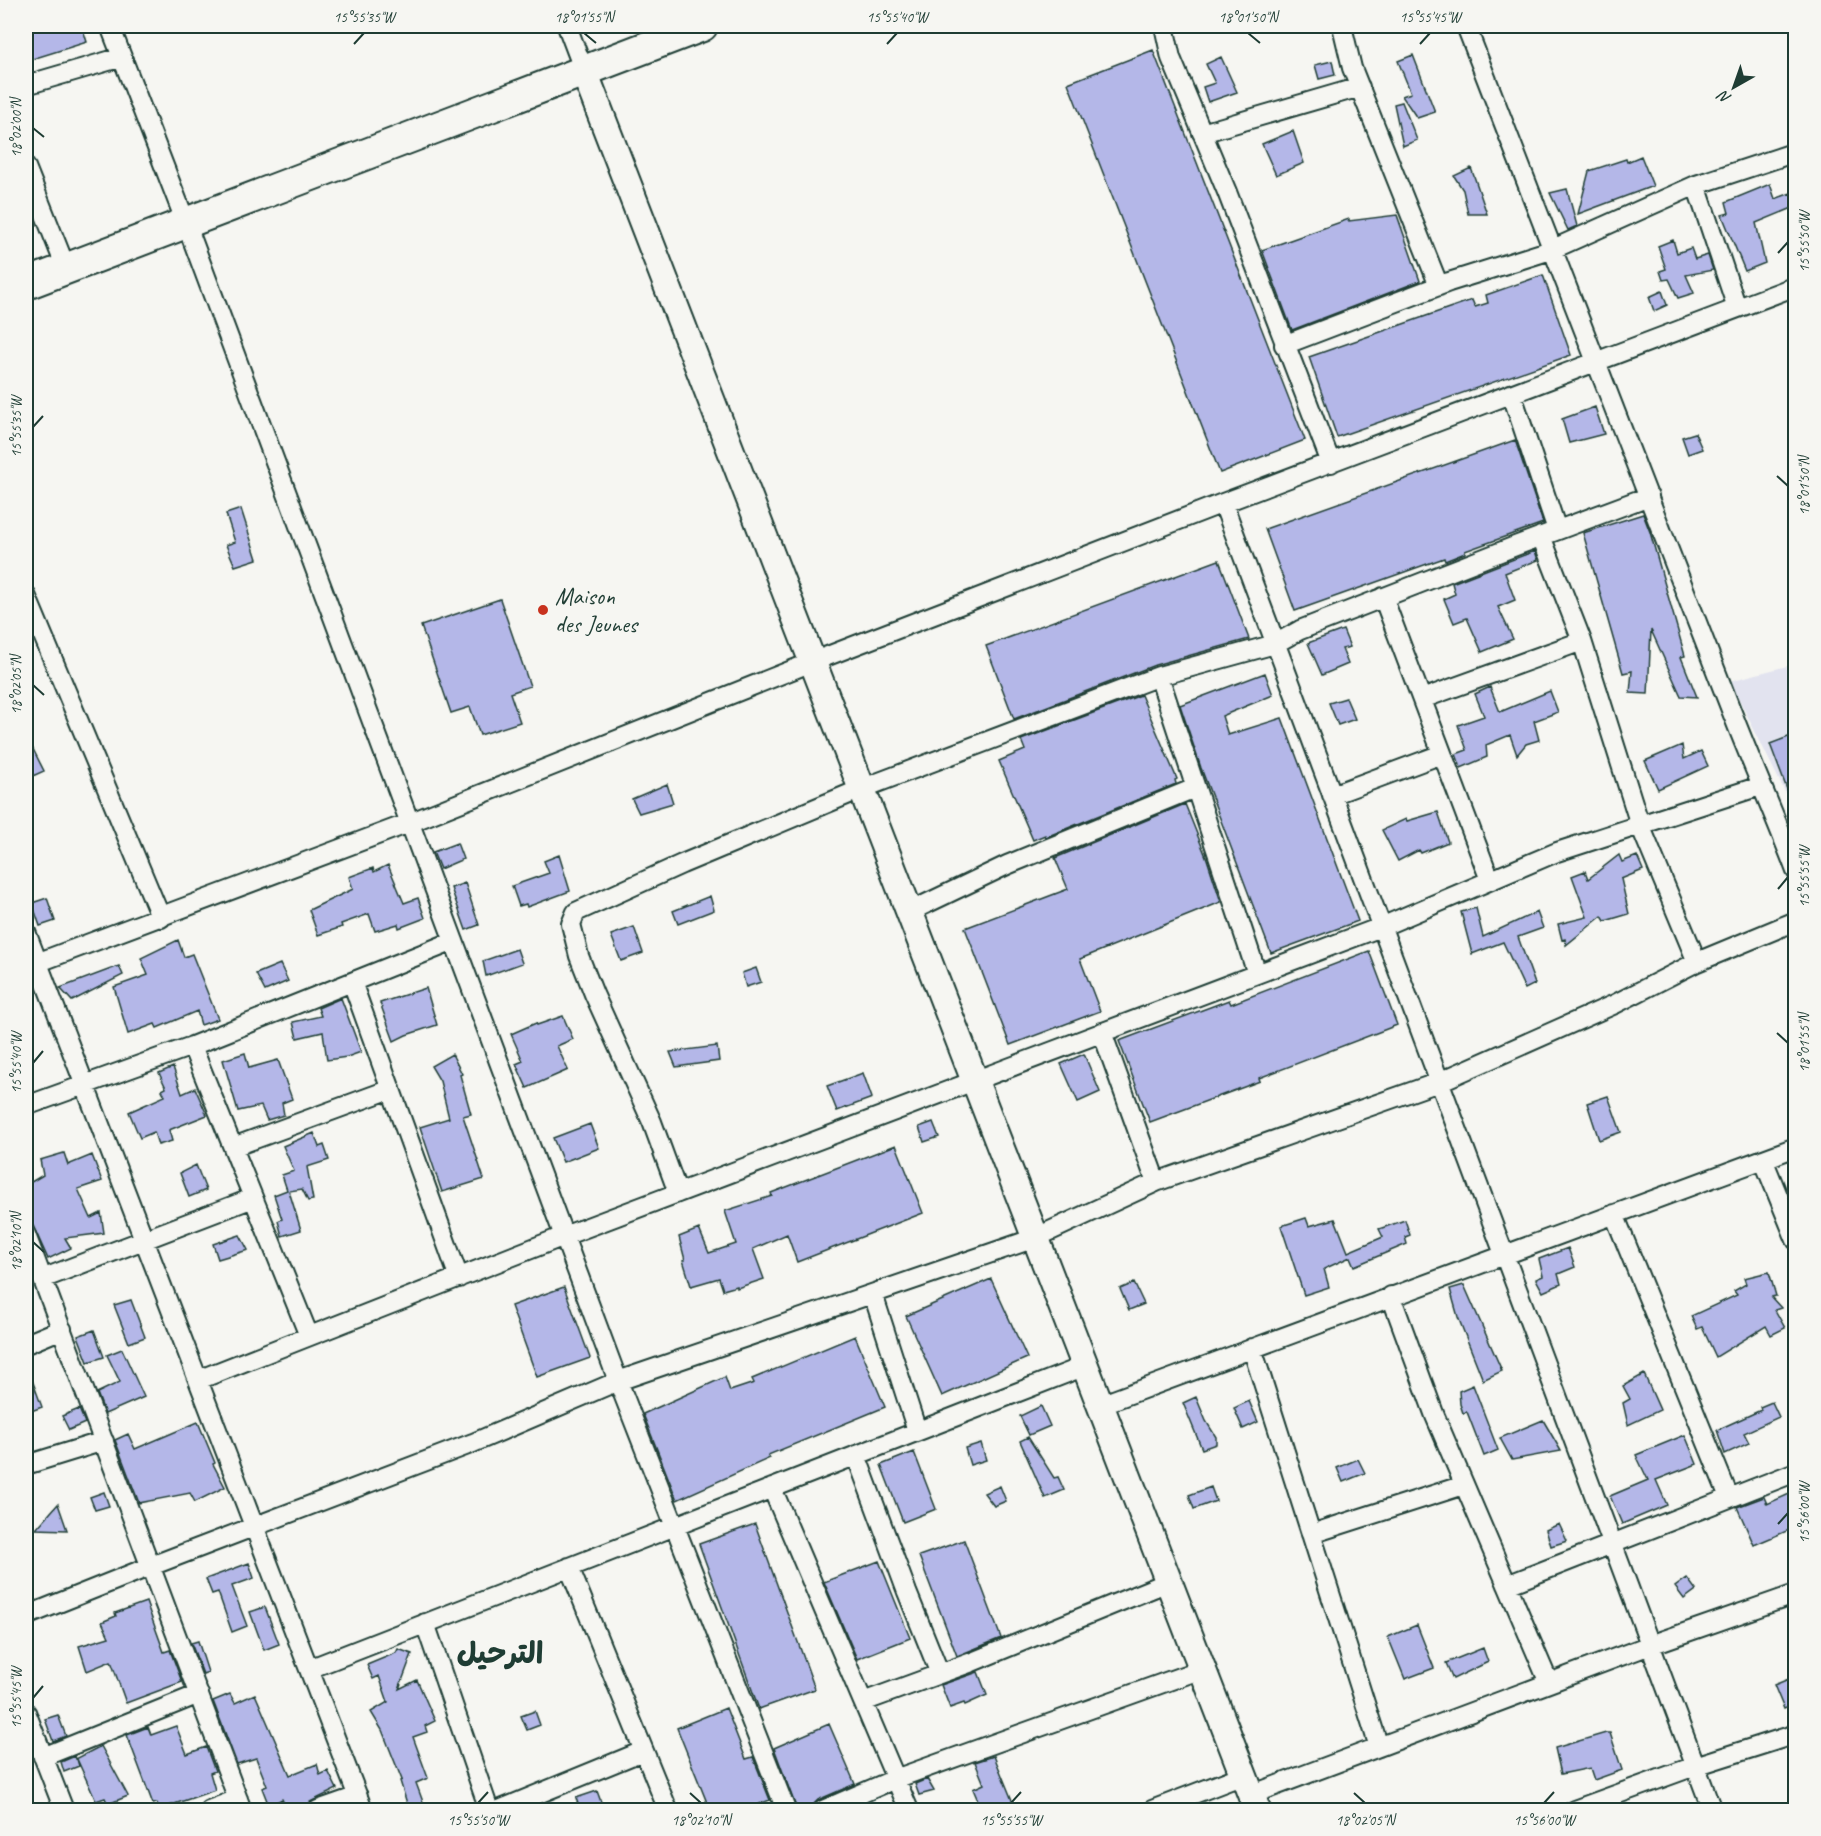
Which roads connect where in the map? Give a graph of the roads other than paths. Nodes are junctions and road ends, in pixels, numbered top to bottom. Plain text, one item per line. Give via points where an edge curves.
1 (110, 26) edge
2 (567, 26) edge
3 (702, 26) edge
4 (1167, 26) edge
5 (1342, 26) edge
6 (1466, 26) edge
7 (122, 57) junction
8 (584, 71) junction
9 (26, 85) edge
10 (1360, 87) junction
11 (1202, 133) junction
12 (1796, 152) edge
13 (26, 167) edge
14 (1695, 185) junction
15 (186, 223) junction
16 (1551, 250) junction
17 (66, 268) junction
18 (26, 284) edge
19 (1439, 286) junction
20 (1796, 286) edge
21 (1737, 308) junction
22 (1284, 345) junction
23 (1597, 362) junction
24 (1512, 394) junction
25 (1331, 463) junction
26 (1649, 496) junction
27 (1223, 504) junction
28 (1549, 533) junction
29 (26, 595) edge
30 (1383, 597) junction
31 (1582, 641) junction
32 (1275, 644) junction
33 (813, 662) junction
34 (1159, 676) junction
35 (1422, 699) junction
36 (1442, 754) junction
37 (1760, 786) junction
38 (1195, 788) junction
39 (861, 789) junction
40 (1332, 795) junction
41 (410, 823) junction
42 (1640, 825) junction
43 (1796, 871) edge
44 (1490, 880) junction
45 (909, 912) junction
46 (160, 918) junction
47 (1796, 921) edge
48 (1381, 927) junction
49 (26, 932) edge
50 (454, 941) junction
51 (1697, 962) junction
52 (31, 965) edge
53 (1257, 974) junction
54 (352, 982) junction
55 (1102, 1032) junction
56 (192, 1046) junction
57 (974, 1080) junction
58 (1439, 1082) junction
59 (83, 1084) junction
60 (391, 1089) junction
61 (26, 1106) edge
62 (1796, 1147) edge
63 (233, 1148) junction
64 (1763, 1159) junction
65 (1156, 1182) junction
66 (678, 1193) junction
67 (253, 1198) junction
68 (1614, 1214) junction
69 (26, 1234) edge
70 (564, 1236) junction
71 (1035, 1238) junction
72 (1796, 1240) edge
73 (144, 1241) junction
74 (1504, 1255) junction
75 (459, 1278) junction
76 (42, 1279) junction
77 (873, 1294) junction
78 (1391, 1296) junction
79 (62, 1329) junction
80 (309, 1336) junction
81 (26, 1344) edge
82 (1252, 1348) junction
83 (1085, 1366) junction
84 (198, 1380) junction
85 (618, 1381) junction
86 (1100, 1405) junction
87 (917, 1431) junction
88 (104, 1441) junction
89 (856, 1455) junction
90 (26, 1465) edge
91 (1796, 1472) edge
92 (1464, 1485) junction
93 (772, 1488) junction
94 (1729, 1497) junction
95 (676, 1525) junction
96 (254, 1527) junction
97 (1311, 1534) junction
98 (1612, 1545) junction
99 (152, 1566) junction
100 (569, 1567) junction
101 (1168, 1582) junction
102 (1507, 1585) junction
103 (1796, 1594) edge
104 (26, 1616) edge
105 (425, 1623) junction
106 (1650, 1645) junction
107 (309, 1669) junction
108 (1202, 1669) junction
109 (940, 1674) junction
110 (1549, 1683) junction
111 (199, 1694) junction
112 (863, 1702) junction
113 (26, 1712) edge
114 (1796, 1734) edge
115 (1379, 1747) junction
116 (644, 1750) junction
117 (43, 1757) junction
118 (1695, 1766) junction
119 (895, 1779) junction
120 (1250, 1794) edge
121 (360, 1803) edge
122 (240, 1805) edge
123 (1596, 1807) edge
124 (64, 1810) edge
125 (209, 1810) edge
126 (318, 1810) edge
127 (489, 1810) edge
128 (499, 1810) edge
129 (668, 1810) edge
130 (786, 1810) edge
131 (824, 1810) edge
132 (909, 1810) edge
133 (1152, 1810) edge
134 (1574, 1810) edge
135 (1712, 1810) edge

1 - 7 street
2 - 8 street
3 - 8 main road
4 - 11 street via 1171,58
5 - 10 street
6 - 16 street
7 - 9 street
7 - 15 street
8 - 15 main road
8 - 33 street
10 - 11 street
10 - 19 street
11 - 22 street
12 - 14 street
13 - 17 street
14 - 16 street
14 - 21 street
15 - 17 main road
15 - 41 street
16 - 19 street
16 - 23 street
17 - 18 main road
19 - 22 street
20 - 21 street
21 - 23 street
22 - 25 street
23 - 24 street
23 - 26 street
24 - 25 street
24 - 28 street
25 - 27 street
26 - 28 street
26 - 37 street
27 - 32 street
27 - 33 street
28 - 30 street
28 - 31 street
29 - 46 street
30 - 32 street
30 - 35 street
31 - 35 street
31 - 42 street
32 - 34 street
32 - 40 street
33 - 39 street
33 - 41 street
34 - 38 street
34 - 39 street
35 - 36 street
36 - 40 street
36 - 44 street
37 - 42 street
37 - 43 street
38 - 45 street via 1007,865
38 - 53 street
39 - 45 street
39 - 66 street via 682,864 573,916 571,924 579,956 652,1122
40 - 48 street
41 - 46 street
41 - 50 street
42 - 44 street via 1557,852
42 - 51 street
44 - 48 street
45 - 57 street
46 - 52 street
47 - 51 street
48 - 53 street
48 - 58 street
49 - 52 street
50 - 54 street
50 - 70 street
51 - 58 street via 1615,1004
52 - 59 street
53 - 55 street
54 - 56 street
54 - 60 street
55 - 57 street
55 - 65 street
56 - 59 street
56 - 63 street
57 - 66 street
57 - 71 street
58 - 65 street
58 - 74 street
59 - 61 street
59 - 73 street
60 - 63 street
60 - 75 street
62 - 64 street
63 - 67 street
64 - 68 street
64 - 72 street
65 - 71 street
66 - 70 street
67 - 73 street
67 - 80 street
68 - 74 street
68 - 94 street
69 - 76 street
70 - 75 street
70 - 85 street
71 - 77 street
71 - 83 street
73 - 76 street
73 - 84 street
74 - 78 street
74 - 98 street
75 - 80 street
76 - 79 street
77 - 85 street
77 - 87 street
78 - 82 street
78 - 92 street
79 - 81 street
79 - 88 street
80 - 84 street
82 - 86 street
82 - 97 street
83 - 86 street
83 - 87 street
84 - 96 street
85 - 95 street
85 - 96 street via 473,1443
86 - 101 street
87 - 89 street
88 - 90 street
88 - 99 street
89 - 93 street
89 - 109 street
91 - 94 street
92 - 97 street
92 - 102 street
93 - 95 street
93 - 112 street
94 - 98 street
95 - 100 street
95 - 130 street
96 - 99 street
96 - 107 street
97 - 115 street
98 - 102 street
98 - 106 street
99 - 104 street
99 - 111 street
100 - 105 street
100 - 116 street
101 - 108 street
101 - 109 street
102 - 110 street
103 - 106 street
105 - 107 street
105 - 127 street
106 - 110 street
106 - 118 street
107 - 121 street
108 - 119 street
108 - 120 street
109 - 112 street
110 - 115 street
111 - 117 street
111 - 122 street
112 - 119 street
113 - 117 street
114 - 118 street
115 - 120 street
116 - 128 street
116 - 129 street
117 - 124 street
118 - 123 street
118 - 135 street
119 - 131 street
119 - 132 street
120 - 133 street
121 - 126 street
122 - 125 street
123 - 134 street

